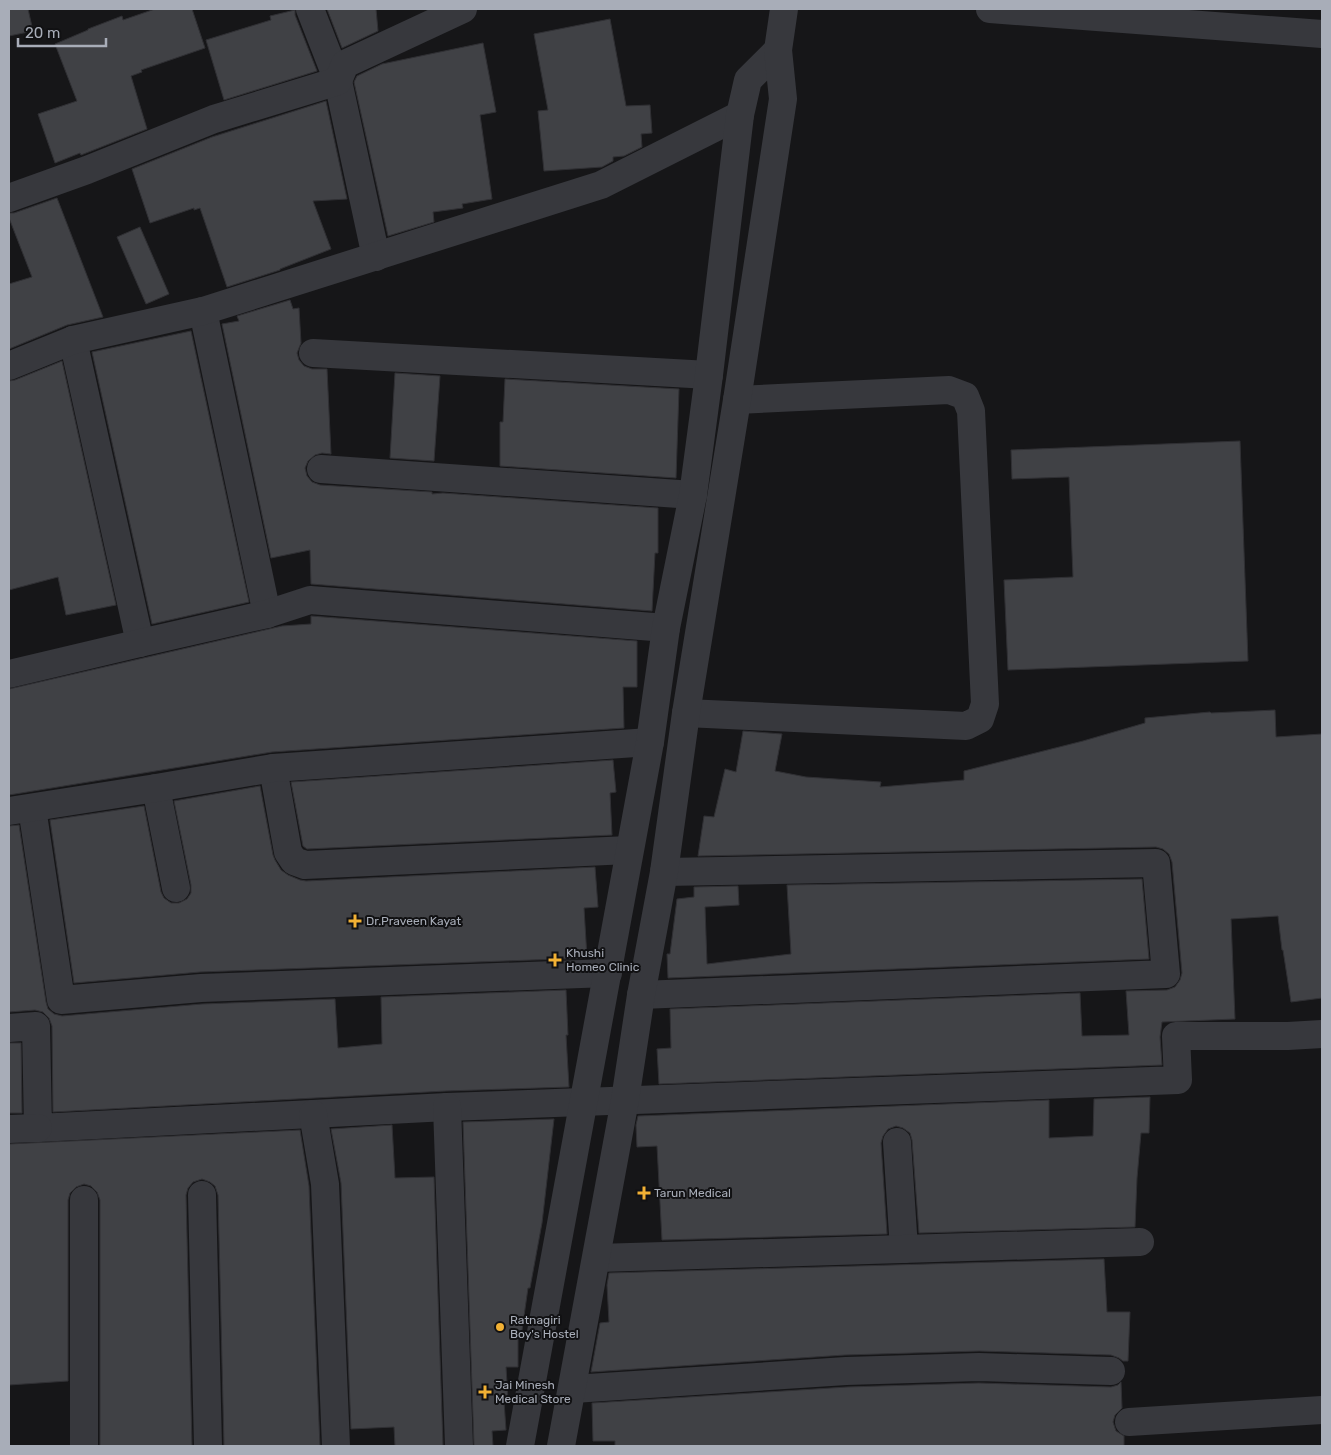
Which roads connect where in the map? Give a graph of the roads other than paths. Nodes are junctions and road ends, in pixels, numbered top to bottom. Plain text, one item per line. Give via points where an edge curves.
1 (310, 9) edge
2 (463, 9) edge
3 (784, 9) edge
4 (990, 9) edge
5 (1322, 34) edge
6 (778, 50) junction
7 (338, 81) junction
8 (740, 116) junction
9 (9, 198) edge
10 (376, 256) junction
11 (203, 311) junction
12 (73, 340) junction
13 (313, 353) dead end
14 (9, 366) edge
15 (709, 375) junction
16 (737, 400) junction
17 (321, 469) dead end
18 (693, 496) junction
19 (267, 614) junction
20 (666, 628) junction
21 (140, 642) junction
22 (10, 668) edge
23 (686, 713) junction
24 (650, 742) junction
25 (273, 768) junction
26 (156, 788) junction
27 (20, 809) edge
28 (630, 850) junction
29 (664, 872) junction
30 (176, 888) dead end
31 (608, 973) junction
32 (641, 996) junction
33 (9, 1028) edge
34 (1322, 1034) edge
35 (626, 1100) junction
36 (583, 1103) junction
37 (447, 1107) junction
38 (313, 1114) junction
39 (38, 1128) junction
40 (9, 1129) edge
41 (897, 1142) dead end
42 (202, 1195) dead end
43 (84, 1200) dead end
44 (1140, 1242) dead end
45 (904, 1250) junction
46 (597, 1258) junction
47 (1110, 1371) dead end
48 (573, 1389) junction
49 (1322, 1410) edge
50 (1129, 1422) dead end
51 (84, 1446) edge
52 (208, 1446) edge
53 (336, 1446) edge
54 (459, 1446) edge
55 (520, 1446) edge
56 (562, 1446) edge

1 - 7 street
2 - 7 street via 345,64
3 - 6 street
4 - 5 street
6 - 8 street via 748,80
6 - 16 street via 783,99
7 - 9 street via 214,119
7 - 10 street
8 - 10 street via 601,185
8 - 15 street
10 - 11 street
11 - 12 street
11 - 19 street
12 - 14 street
12 - 21 street
13 - 15 street
15 - 18 street
16 - 23 street
16 - 23 street via 949,390 965,396 971,411 985,704 980,719 966,726
17 - 18 street
18 - 20 street
19 - 20 street via 310,600
19 - 21 street
20 - 24 street
21 - 22 street
23 - 29 street
24 - 25 street
24 - 28 street
25 - 26 street
25 - 28 street via 288,852 294,861 305,865
26 - 27 street
26 - 30 street
27 - 31 street via 61,1000 201,988
28 - 31 street
29 - 32 street
29 - 32 street via 1156,863 1166,974
31 - 36 street
32 - 35 street
33 - 39 street via 36,1026
34 - 35 street via 1176,1036 1178,1080
35 - 36 street
35 - 46 street
36 - 37 street
36 - 55 street
37 - 38 street
37 - 54 street
38 - 39 street
38 - 53 street via 325,1184
39 - 40 street
41 - 45 street
42 - 52 street
43 - 51 street
44 - 45 street
45 - 46 street
46 - 48 street
47 - 48 street via 979,1368 846,1371
48 - 56 street
49 - 50 street

